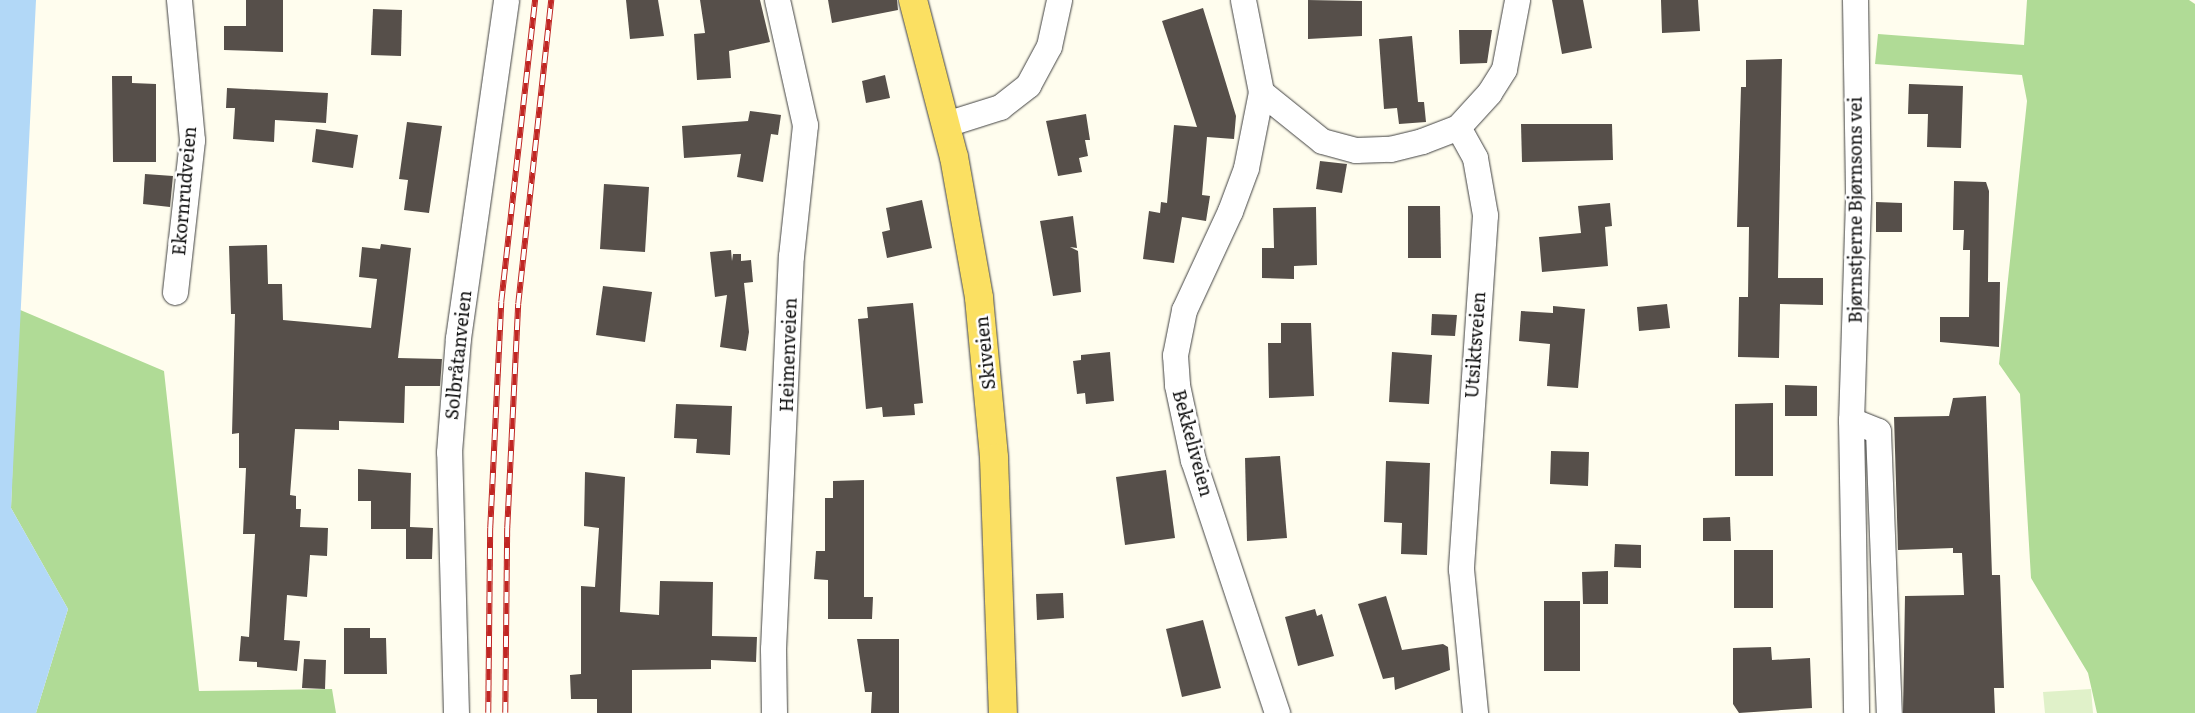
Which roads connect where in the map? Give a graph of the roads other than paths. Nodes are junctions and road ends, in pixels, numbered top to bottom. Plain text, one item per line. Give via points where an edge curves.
1 (179, 0) edge
2 (506, 0) edge
3 (777, 0) edge
4 (913, 0) edge
5 (1060, 0) edge
6 (1243, 0) edge
7 (1516, 0) edge
8 (1855, 0) edge
9 (1261, 92) junction
10 (946, 124) junction
11 (1458, 127) junction
12 (175, 292) dead end
13 (1851, 420) junction
14 (456, 713) edge
15 (774, 713) edge
16 (1003, 713) edge
17 (1277, 713) edge
18 (1475, 713) edge
19 (1856, 713) edge
20 (1889, 713) edge

1 - 12 street, Ekornrudveien via 192,140
2 - 14 street, Solbråtanveien via 458,338 449,452
3 - 15 street, Heimenveien via 805,126 791,256 772,649
4 - 10 main road, Skiveien
5 - 10 street via 1049,46 1028,84 1000,107
6 - 9 street, Bekkeliveien
7 - 11 street via 1504,69
8 - 13 street, Bjørnstjerne Bjørnsons vei via 1858,200
9 - 11 street via 1322,141 1356,150 1390,149
9 - 17 street, Bekkeliveien via 1246,168 1230,211 1190,293 1175,355 1177,385 1193,460
10 - 16 main road, Skiveien via 972,254 985,355 997,517
11 - 18 street, Utsiktsveien via 1475,158 1485,215 1461,570
13 - 19 street, Bjørnstjerne Bjørnsons vei
13 - 20 street via 1878,431

